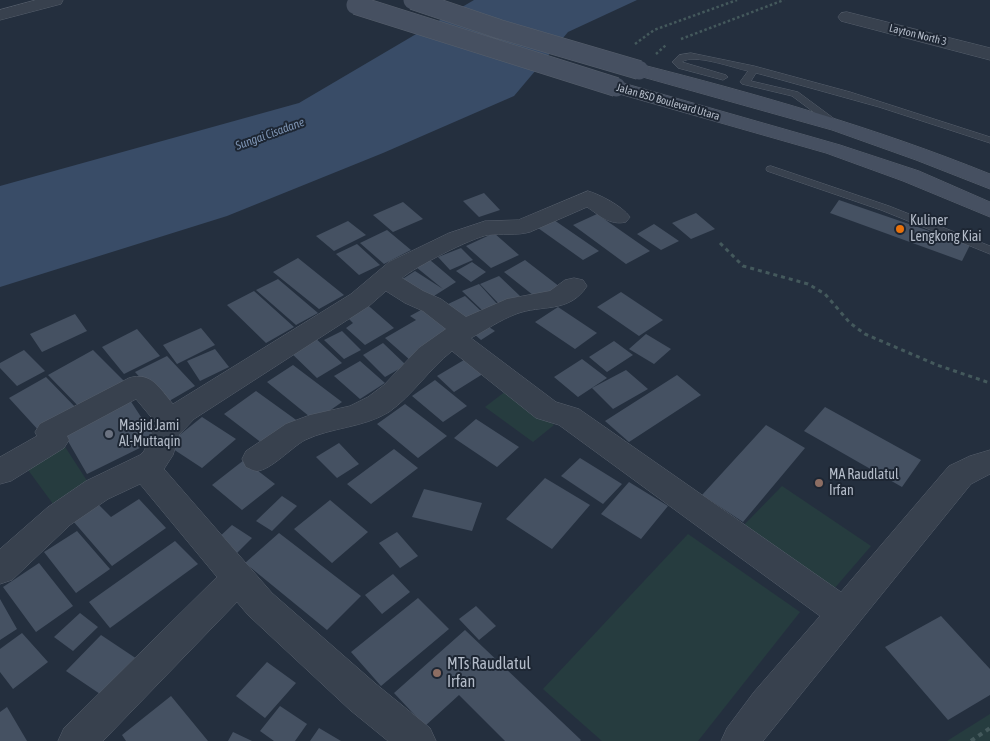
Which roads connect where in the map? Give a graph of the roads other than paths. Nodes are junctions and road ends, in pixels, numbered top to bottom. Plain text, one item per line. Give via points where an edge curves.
1 (13, 0) edge
2 (55, 0) edge
3 (413, 0) edge
4 (350, 2) edge
5 (0, 4) edge
6 (0, 15) edge
7 (847, 17) dead end
8 (990, 54) edge
9 (754, 69) junction
10 (723, 77) dead end
11 (839, 126) junction
12 (990, 140) edge
13 (771, 169) dead end
14 (990, 182) edge
15 (990, 210) edge
16 (618, 216) dead end
17 (990, 250) edge
18 (384, 278) junction
19 (574, 286) dead end
20 (461, 333) junction
21 (172, 421) junction
22 (257, 458) dead end
23 (990, 462) edge
24 (145, 468) junction
25 (0, 472) edge
26 (0, 570) edge
27 (238, 578) junction
28 (845, 614) junction
29 (77, 741) edge
30 (417, 741) edge
31 (740, 741) edge

1 - 5 street
2 - 6 street
3 - 11 main road, Jalan BSD Boulevard Utara, bridge via 499,29
4 - 15 main road, Jalan BSD Boulevard Utara, bridge via 616,87 833,149 911,176
7 - 8 street, Layton North 3
9 - 10 lane via 689,55 680,57 676,62 680,66
9 - 11 lane via 744,82 795,94
9 - 12 lane via 864,99
11 - 14 main road, Jalan BSD Boulevard Utara
13 - 17 lane via 885,208
16 - 18 street via 588,198 522,227 485,228 457,238
18 - 20 street via 432,305
18 - 21 street via 360,300
19 - 20 street via 552,301 508,307
20 - 22 street via 430,354 396,391 367,410 300,429
20 - 28 street via 462,345 546,410 569,417
21 - 24 street via 162,440 160,454
21 - 25 street via 139,385 50,432 54,440
23 - 28 street via 960,475
24 - 26 street via 97,490 59,516
24 - 27 street
27 - 29 street
27 - 30 street via 260,604
28 - 31 street

